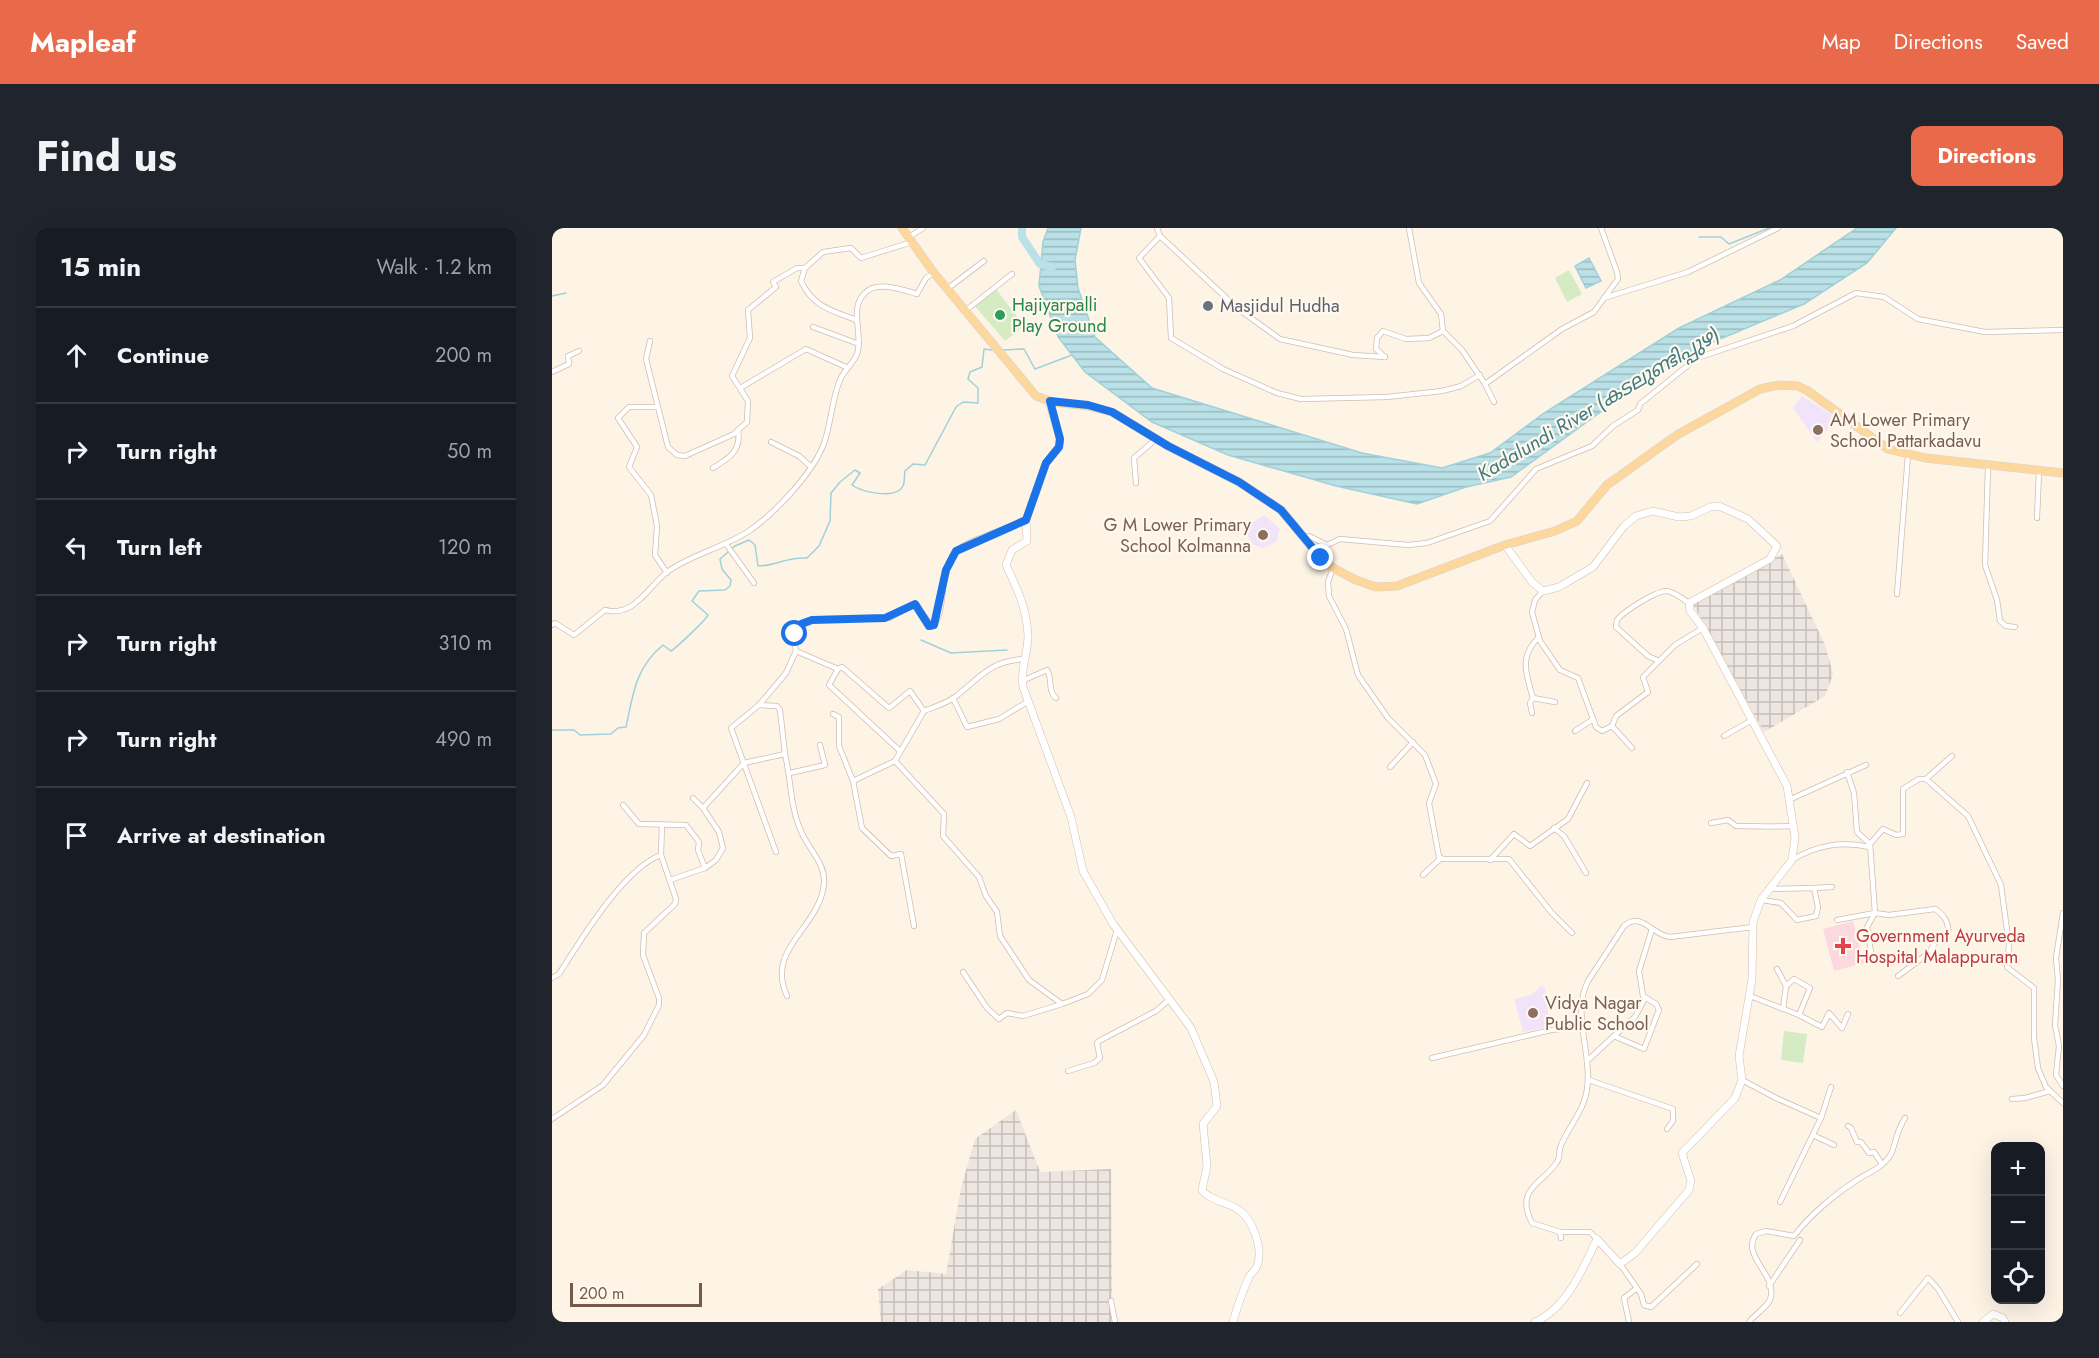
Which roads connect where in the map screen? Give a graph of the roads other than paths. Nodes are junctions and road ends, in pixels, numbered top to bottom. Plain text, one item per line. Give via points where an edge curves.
1 (902, 228) edge
2 (923, 228) edge
3 (1157, 228) edge
4 (1409, 228) edge
5 (1601, 228) edge
6 (1778, 228) edge
7 (1160, 236) junction
8 (910, 239) junction
9 (984, 261) dead end
10 (805, 268) junction
11 (934, 273) junction
12 (1012, 274) dead end
13 (947, 289) junction
14 (1604, 298) junction
15 (965, 311) junction
16 (856, 320) junction
17 (813, 327) dead end
18 (2063, 330) edge
19 (1443, 331) junction
20 (650, 341) dead end
21 (859, 344) junction
22 (579, 351) dead end
23 (846, 367) junction
24 (552, 372) edge
25 (1480, 375) junction
26 (1485, 384) junction
27 (742, 387) junction
28 (1050, 401) junction
29 (1494, 402) dead end
30 (657, 406) junction
31 (738, 430) junction
32 (1156, 439) junction
33 (771, 442) dead end
34 (1908, 455) junction
35 (810, 466) junction
36 (1988, 466) junction
37 (713, 468) dead end
38 (2039, 471) junction
39 (2063, 473) edge
40 (1136, 483) dead end
41 (2037, 518) dead end
42 (1026, 520) junction
43 (1304, 538) junction
44 (727, 546) junction
45 (1505, 546) junction
46 (1333, 568) junction
47 (667, 573) junction
48 (754, 583) dead end
49 (1543, 591) junction
50 (1897, 594) dead end
51 (1689, 603) junction
52 (552, 624) edge
53 (2015, 627) dead end
54 (1703, 628) junction
55 (1538, 638) junction
56 (796, 651) junction
57 (1025, 659) junction
58 (1659, 661) junction
59 (838, 669) junction
60 (1022, 681) junction
61 (1056, 698) dead end
62 (1533, 698) junction
63 (953, 699) junction
64 (1027, 702) junction
65 (1556, 702) dead end
66 (759, 705) junction
67 (924, 711) junction
68 (1532, 713) dead end
69 (833, 714) dead end
70 (1592, 720) junction
71 (1752, 720) junction
72 (1612, 726) junction
73 (1575, 731) dead end
74 (1724, 736) dead end
75 (1413, 742) junction
76 (820, 745) dead end
77 (1632, 748) dead end
78 (899, 750) junction
79 (785, 754) junction
80 (1952, 756) dead end
81 (895, 761) junction
82 (744, 763) junction
83 (1866, 765) dead end
84 (1390, 767) dead end
85 (1847, 772) junction
86 (790, 773) junction
87 (1926, 779) junction
88 (853, 780) junction
89 (1587, 783) dead end
90 (693, 798) dead end
91 (1791, 799) junction
92 (623, 806) dead end
93 (703, 808) junction
94 (1712, 823) dead end
95 (662, 824) junction
96 (1794, 826) junction
97 (1554, 828) junction
98 (1870, 845) junction
99 (776, 852) dead end
100 (661, 855) junction
101 (1441, 858) junction
102 (1490, 860) junction
103 (1792, 860) junction
104 (705, 868) junction
105 (1586, 873) dead end
106 (1423, 875) dead end
107 (670, 880) junction
108 (1832, 887) dead end
109 (1814, 888) junction
110 (1768, 889) junction
111 (1761, 900) junction
112 (2063, 912) edge
113 (1875, 913) junction
114 (1837, 920) dead end
115 (914, 926) dead end
116 (1753, 927) junction
117 (1652, 929) junction
118 (1117, 930) junction
119 (1572, 933) dead end
120 (1870, 952) dead end
121 (1778, 969) dead end
122 (963, 972) dead end
123 (1898, 976) dead end
124 (552, 978) edge
125 (1786, 986) junction
126 (787, 996) dead end
127 (1750, 996) junction
128 (1645, 998) junction
129 (1170, 999) junction
130 (1062, 1004) junction
131 (1783, 1009) junction
132 (1848, 1014) dead end
133 (1799, 1015) junction
134 (1583, 1028) junction
135 (1614, 1036) junction
136 (1432, 1058) dead end
137 (1587, 1061) junction
138 (1068, 1071) dead end
139 (1589, 1080) junction
140 (1742, 1080) junction
141 (2063, 1086) edge
142 (1831, 1087) dead end
143 (2050, 1091) junction
144 (2012, 1099) dead end
145 (2063, 1103) edge
146 (1821, 1118) junction
147 (1905, 1118) dead end
148 (552, 1119) edge
149 (1848, 1126) dead end
150 (1667, 1129) dead end
151 (1813, 1134) junction
152 (1834, 1145) dead end
153 (1882, 1164) junction
154 (1780, 1202) dead end
155 (1597, 1239) junction
156 (1800, 1240) dead end
157 (1620, 1264) junction
158 (1697, 1264) dead end
159 (1769, 1286) junction
160 (1636, 1288) junction
161 (1111, 1301) dead end
162 (1900, 1313) dead end
163 (1115, 1322) edge
164 (1233, 1322) edge
165 (1534, 1322) edge
166 (1629, 1322) edge
167 (1749, 1322) edge
168 (1958, 1322) edge
169 (1983, 1322) edge
170 (2005, 1322) edge

1 - 8 main road
2 - 8 street
3 - 7 street
4 - 19 street via 1419,283 1441,314
5 - 14 street via 1618,279
6 - 14 street via 1674,278
7 - 19 street via 1237,308 1280,339 1353,355 1385,357 1376,349 1377,338 1383,331 1406,339 1429,338
7 - 25 street via 1139,258 1169,298 1171,338 1205,360 1277,393 1301,399 1388,397 1453,389
8 - 10 street via 861,258 851,248 828,250
8 - 11 main road
9 - 13 street
10 - 16 street via 801,281 808,296 825,308
10 - 27 street via 784,273 773,282 776,287 748,310 750,338 732,376
11 - 13 main road
11 - 16 street via 917,294 881,287 867,291
12 - 15 street
13 - 15 main road
14 - 26 street via 1582,321 1562,329
15 - 28 main road via 1036,396
16 - 21 street
17 - 21 street
18 - 43 street via 1985,333 1918,319 1884,297 1856,293 1792,326 1697,358 1592,446 1536,469 1490,521 1427,543 1408,545 1341,539 1327,545 1309,536
19 - 25 street
20 - 30 street via 646,358
21 - 23 street via 856,356
22 - 24 street via 568,356 569,364
23 - 27 street via 806,349
23 - 35 street via 829,412 823,446
25 - 26 street
26 - 29 street
27 - 31 street via 748,401 747,422
28 - 32 main road via 1112,412
28 - 42 street via 1059,447 1046,463
30 - 31 street via 668,447 677,455 703,450
30 - 47 street via 629,407 618,418 637,447 629,467 651,495 657,526 655,555
31 - 37 street via 736,449 730,458
32 - 40 street via 1134,458
32 - 43 main road via 1271,502
33 - 35 street
34 - 36 main road
34 - 45 main road via 1865,435 1798,386 1760,389 1677,435 1607,485 1577,521
34 - 50 street
35 - 44 street via 789,496
36 - 38 main road
36 - 53 street via 1984,565 2000,621
38 - 39 main road
38 - 41 street
42 - 56 street via 956,551 946,570 939,614 932,626 915,604 885,618 812,620 797,628
42 - 57 street via 1027,541 1012,550 1006,565 1025,606
43 - 46 main road
44 - 47 street via 705,551
44 - 48 street
45 - 46 main road via 1396,586 1369,585
45 - 49 street
46 - 75 street via 1329,596 1346,629 1358,675 1389,718
47 - 52 street via 636,604 614,612 605,610 574,635
49 - 51 street via 1559,587 1593,567 1624,526 1636,516 1653,511 1679,517 1719,506 1748,519 1777,546 1770,558
49 - 55 street via 1532,612
51 - 54 street via 1690,611
51 - 58 street via 1666,591 1617,620 1619,631
54 - 58 street via 1675,645
54 - 71 street
55 - 62 street via 1528,648 1525,661
55 - 70 street via 1560,670 1578,678
56 - 59 street
56 - 66 street via 786,673
57 - 60 street
57 - 63 street via 1004,660
58 - 72 street via 1643,677 1648,692 1616,716
59 - 67 street via 842,667 889,708 910,690
59 - 78 street via 829,685
60 - 61 street via 1047,670
60 - 64 street
62 - 65 street
62 - 68 street
63 - 64 street via 967,727 999,718
63 - 67 street
64 - 118 street via 1071,817 1083,871
66 - 79 street via 777,706 780,710
66 - 82 street via 731,728
67 - 78 street
69 - 88 street via 839,717 840,746
70 - 72 street via 1602,731
70 - 73 street
71 - 74 street
71 - 91 street
72 - 77 street
75 - 84 street
75 - 101 street via 1430,762 1435,778 1430,809
76 - 86 street via 825,765
78 - 81 street
79 - 82 street
79 - 86 street
80 - 87 street
81 - 88 street
81 - 130 street via 944,814 943,836 979,877 997,912 1000,936 1029,980
82 - 93 street
82 - 99 street
83 - 85 street
85 - 91 street
85 - 98 street via 1854,793 1857,832
86 - 126 street via 794,812 821,865 824,882 815,913 787,950 781,978
87 - 98 street via 1903,789 1903,834 1883,830
87 - 143 street via 1968,816 2001,885 2009,945 2007,967 2036,993 2034,1038 2038,1068
88 - 115 street via 862,828 891,856 901,854
89 - 97 street via 1568,819
90 - 93 street
91 - 96 street
92 - 95 street via 639,824
93 - 104 street via 719,832 723,848
94 - 96 street via 1728,819 1736,826
95 - 100 street
95 - 104 street via 686,825 699,842
96 - 103 street
97 - 102 street via 1530,846 1514,834
97 - 105 street via 1564,836
98 - 103 street via 1830,844
98 - 113 street
100 - 107 street
100 - 124 street via 625,881 559,974
101 - 102 street
101 - 106 street
102 - 119 street via 1509,858
103 - 110 street
104 - 107 street
107 - 148 street via 675,904 646,930 644,939 643,955 659,998 653,1017 636,1047 603,1085
108 - 109 street
109 - 110 street
109 - 111 street via 1816,916 1797,920 1781,903
110 - 111 street
111 - 116 street
112 - 141 street via 2056,958 2055,1025 2059,1046 2056,1076
113 - 114 street
113 - 120 street via 1867,927
113 - 123 street via 1935,909 1948,925 1947,937 1936,941 1929,953
116 - 117 street via 1674,937
116 - 127 street
117 - 128 street via 1639,971
117 - 134 street via 1636,921 1622,929 1586,985
118 - 129 street
118 - 130 street via 1102,980 1088,994
121 - 125 street
122 - 130 street via 999,1019 1007,1013 1023,1016
125 - 131 street
125 - 133 street via 1794,979 1810,988
127 - 131 street
127 - 140 street via 1739,1056
128 - 135 street via 1635,1017
128 - 135 street via 1659,1008 1644,1048
129 - 138 street via 1156,1011 1099,1041 1100,1058 1094,1063
129 - 164 street via 1197,1040 1217,1094 1217,1106 1203,1124 1207,1166 1202,1190 1206,1196 1244,1214 1258,1244 1258,1264
131 - 133 street
132 - 133 street via 1842,1028 1829,1013 1822,1028
134 - 136 street via 1551,1030
134 - 137 street
135 - 137 street
137 - 139 street
139 - 150 street via 1673,1109 1673,1121
139 - 155 street via 1586,1098 1558,1160 1528,1194 1529,1216 1534,1225 1560,1235 1590,1232
140 - 146 street
140 - 157 street via 1735,1098 1683,1149 1690,1181 1682,1201
142 - 146 street
143 - 144 street
143 - 145 street
146 - 151 street
147 - 153 street via 1898,1128 1891,1155
149 - 153 street via 1857,1142 1874,1152
151 - 152 street
151 - 154 street
153 - 159 street via 1834,1198 1794,1236 1766,1231 1756,1234 1752,1249
155 - 157 street
155 - 165 street via 1573,1284 1549,1316
156 - 159 street
157 - 160 street
158 - 160 street via 1651,1307 1644,1305
159 - 167 street via 1768,1304
160 - 166 street via 1624,1298
161 - 163 street
162 - 168 street via 1928,1278
169 - 170 street via 1993,1314

